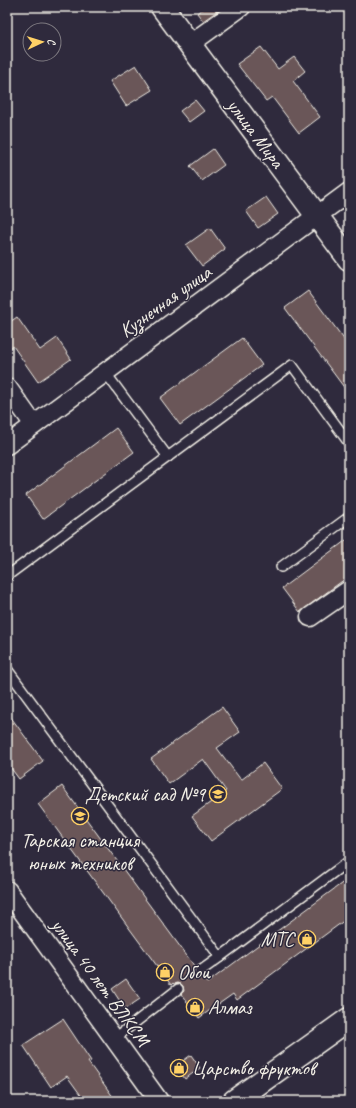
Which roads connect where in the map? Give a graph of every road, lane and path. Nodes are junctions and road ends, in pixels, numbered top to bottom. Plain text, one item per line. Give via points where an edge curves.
1 (162, 7) edge
2 (241, 7) edge
3 (190, 44) junction
4 (349, 192) edge
5 (317, 216) junction
6 (349, 259) edge
7 (105, 372) junction
8 (7, 387) edge
9 (34, 425) junction
10 (349, 443) edge
11 (7, 445) edge
12 (168, 457) junction
13 (349, 517) edge
14 (281, 567) dead end
15 (7, 576) edge
16 (349, 590) edge
17 (310, 617) dead end
18 (7, 669) edge
19 (349, 861) edge
20 (7, 890) edge
21 (220, 957) junction
22 (199, 972) dead end
23 (178, 989) dead end
24 (349, 1019) edge
25 (114, 1039) junction
26 (158, 1101) edge
27 (234, 1101) edge

1 - 3 main road, улица Мира
2 - 3 street
3 - 5 main road, улица Мира
4 - 5 street, Кузнечная улица
5 - 6 main road, улица Мира
5 - 7 street, Кузнечная улица
7 - 9 street, Кузнечная улица
7 - 12 lane
8 - 9 street
9 - 11 street, Кузнечная улица
10 - 12 lane via 292,365
12 - 15 lane
13 - 14 lane
16 - 17 street
18 - 21 lane
19 - 21 lane
20 - 25 street, улица 40 лет ВЛКСМ
21 - 22 lane
23 - 25 lane
24 - 27 main road
25 - 26 street, улица 40 лет ВЛКСМ

